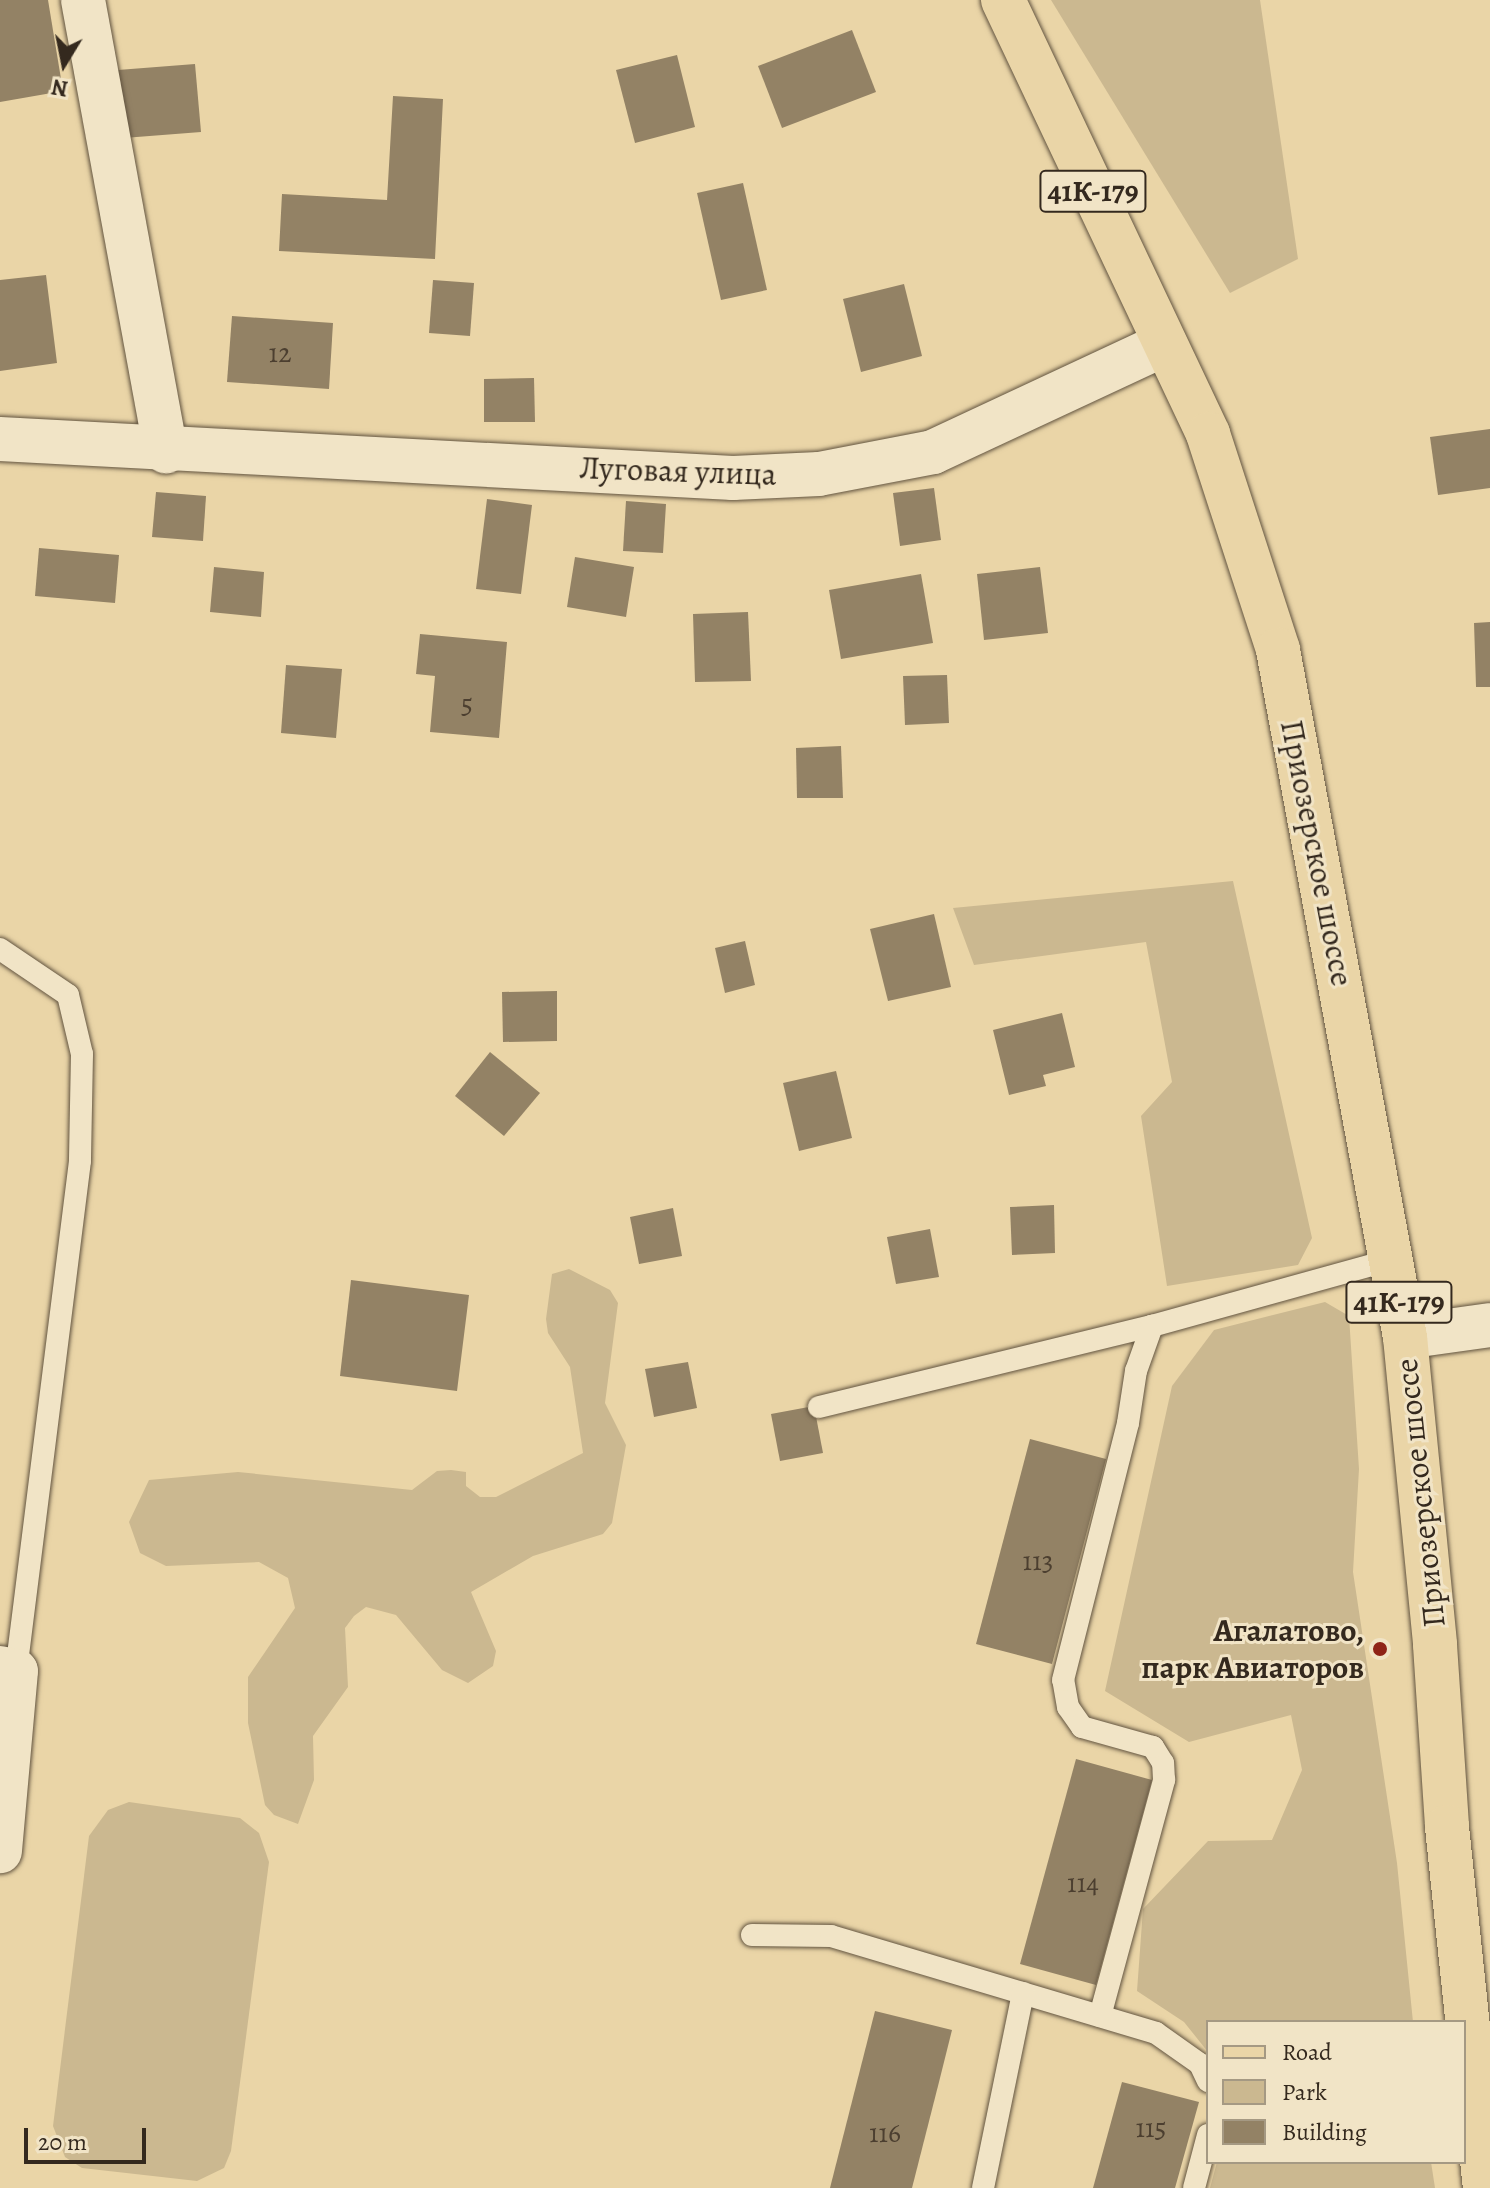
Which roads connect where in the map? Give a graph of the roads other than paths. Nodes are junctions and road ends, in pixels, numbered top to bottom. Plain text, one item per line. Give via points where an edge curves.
1 (83, 0) edge
2 (1003, 0) edge
3 (1165, 344) junction
4 (0, 439) edge
5 (166, 451) junction
6 (0, 949) edge
7 (1393, 1259) junction
8 (1490, 1325) edge
9 (1152, 1326) junction
10 (1405, 1337) junction
11 (819, 1407) dead end
12 (8, 1670) edge
13 (0, 1851) edge
14 (752, 1935) dead end
15 (1023, 1993) junction
16 (1100, 2016) junction
17 (1206, 2077) edge
18 (1206, 2143) edge
19 (983, 2188) edge
20 (1194, 2188) edge
21 (1485, 2188) edge

1 - 5 street
2 - 3 main road, 41К-179
3 - 5 street, Луговая улица via 933,452 819,474 733,478
3 - 7 main road, Приозерское шоссе / 41К-179 via 1208,434 1278,650
4 - 5 street, Луговая улица
6 - 12 lane via 68,995 82,1054 80,1161
7 - 9 lane
7 - 10 main road, Приозерское шоссе / 41К-179
8 - 10 street
9 - 11 lane
9 - 16 lane via 1136,1371 1128,1423 1063,1680 1068,1707 1082,1727 1153,1747 1163,1763 1164,1780
10 - 21 main road, Приозерское шоссе / 41К-179
12 - 13 street
14 - 15 lane via 831,1936
15 - 16 lane
15 - 19 lane
16 - 17 lane via 1156,2033 1200,2064
18 - 20 lane

